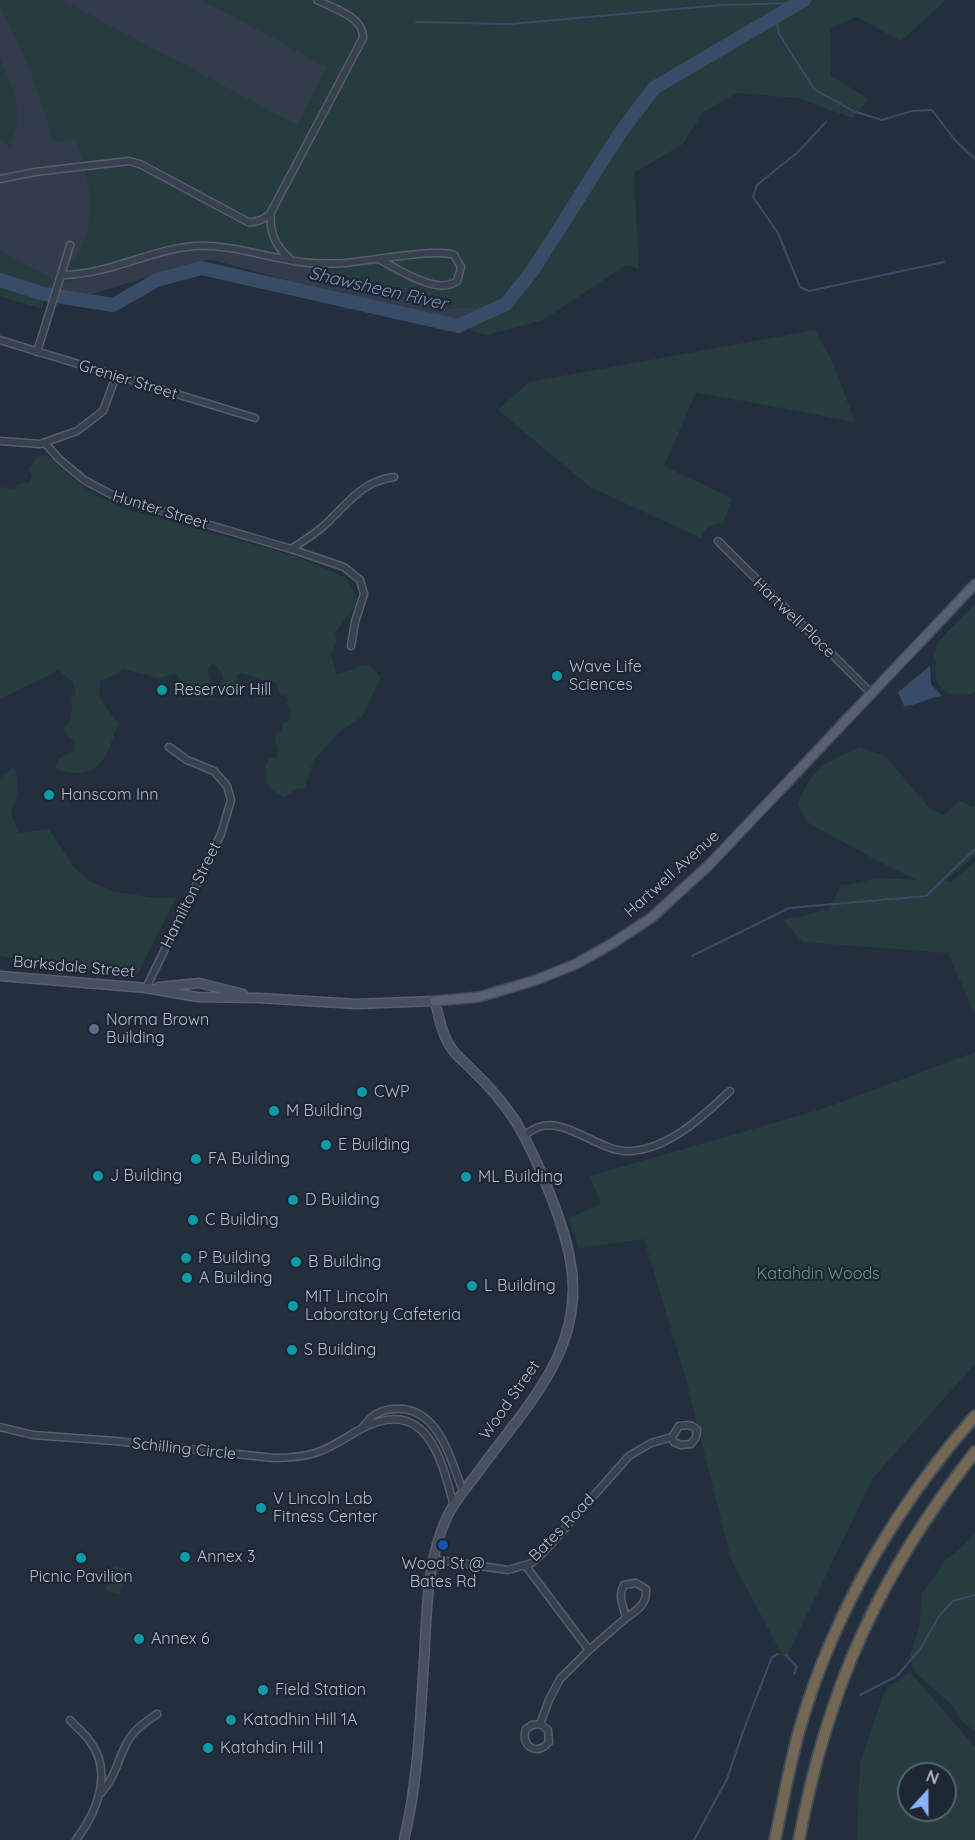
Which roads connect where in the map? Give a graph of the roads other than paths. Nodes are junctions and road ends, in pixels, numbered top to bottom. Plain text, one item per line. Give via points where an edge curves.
1 (317, 0) edge
2 (0, 179) edge
3 (271, 212) junction
4 (70, 245) dead end
5 (380, 260) junction
6 (293, 261) junction
7 (61, 275) junction
8 (0, 340) edge
9 (37, 352) junction
10 (116, 376) junction
11 (255, 418) dead end
12 (0, 441) edge
13 (45, 443) junction
14 (394, 477) dead end
15 (718, 541) dead end
16 (291, 549) junction
17 (975, 584) edge
18 (351, 646) dead end
19 (871, 693) junction
20 (169, 747) dead end
21 (0, 976) edge
22 (199, 983) joint
23 (146, 988) junction
24 (197, 997) joint
25 (259, 998) junction
26 (435, 1001) junction
27 (730, 1091) dead end
28 (523, 1136) junction
29 (975, 1416) edge
30 (0, 1427) edge
31 (362, 1428) junction
32 (672, 1437) dead end
33 (975, 1452) edge
34 (463, 1491) junction
35 (454, 1506) junction
36 (433, 1559) junction
37 (525, 1566) junction
38 (626, 1618) junction
39 (589, 1650) junction
40 (157, 1714) dead end
41 (70, 1720) dead end
42 (540, 1724) junction
43 (100, 1793) junction
44 (76, 1840) edge
45 (404, 1840) edge
46 (775, 1840) edge
47 (799, 1840) edge

1 - 3 street via 355,20 362,28 363,38
2 - 3 street via 129,161 248,222 260,221
3 - 6 street via 274,240
4 - 7 street
5 - 5 street via 440,286 457,281 461,267 454,255 441,252
5 - 6 street via 318,264
6 - 7 street via 237,249 197,246 98,272
7 - 9 street
8 - 9 street, Grenier Street
9 - 10 street, Grenier Street
10 - 11 street, Grenier Street
10 - 13 street via 103,411 77,431
12 - 13 street
13 - 16 street, Hunter Street via 99,490
14 - 16 street via 379,480 354,494 328,522
15 - 19 street, Hartwell Place
16 - 18 street, Hunter Street via 344,567 360,580 364,594
17 - 19 main road, Hartwell Avenue
19 - 26 main road, Hartwell Avenue via 709,865 651,918 576,964 536,980 479,997
20 - 23 street, Hamilton Street via 214,771 227,786 231,800 221,834
21 - 23 street, Barksdale Street
22 - 23 street, Barksdale Street
22 - 25 street, Hartwell Avenue
23 - 24 street, Barksdale Street
24 - 25 street, Hartwell Avenue
25 - 26 street, Hartwell Avenue via 356,1004
26 - 28 street, Wood Street via 451,1048 492,1092
27 - 28 street via 680,1132 631,1151 614,1150 560,1127 540,1126
28 - 34 street, Wood Street via 567,1243 573,1287 570,1325 564,1345 540,1386
29 - 46 highway via 907,1503 844,1615 802,1722
30 - 31 street, Schilling Circle via 33,1435 274,1458 317,1452
31 - 34 street, Schilling Circle via 374,1414 386,1410 398,1408 423,1416 444,1441
31 - 35 street, Schilling Circle via 398,1419 421,1428 437,1453
32 - 37 street, Bates Road via 629,1456 543,1553
33 - 47 highway via 908,1545 855,1646 822,1739
34 - 35 street, Wood Street
35 - 36 street, Wood Street
36 - 37 street, Bates Road via 508,1570
36 - 45 street, Wood Street via 418,1759
37 - 39 street
38 - 38 street via 621,1590 624,1585 636,1583 646,1589 646,1596 640,1609
38 - 39 street
39 - 42 street via 561,1679
40 - 43 street via 128,1740 114,1774
41 - 43 street via 98,1756
42 - 42 street via 526,1729 523,1736 534,1749 549,1742 548,1730
43 - 44 street

